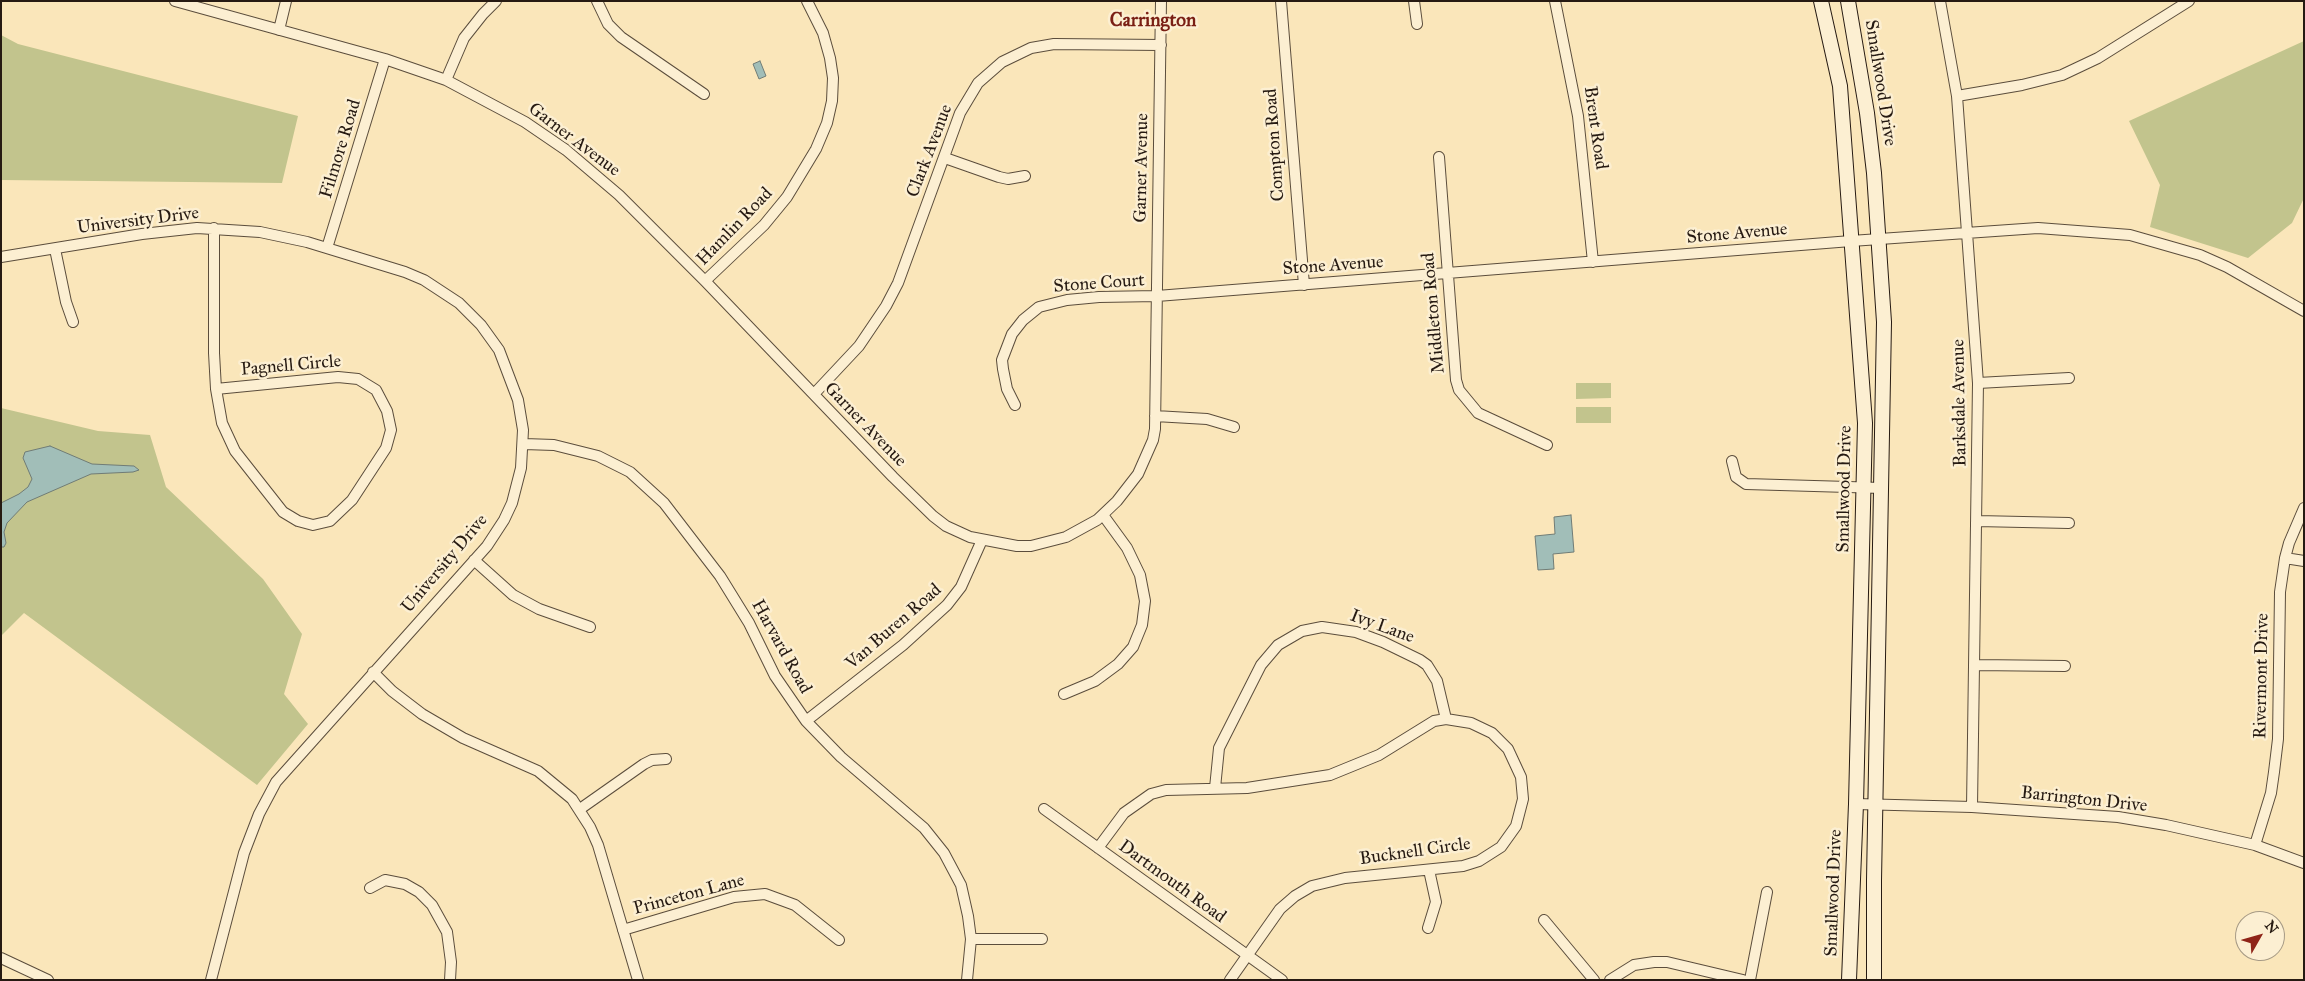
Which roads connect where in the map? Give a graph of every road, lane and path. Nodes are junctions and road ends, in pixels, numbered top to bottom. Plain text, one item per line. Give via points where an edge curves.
1 (175, 1) edge
2 (286, 1) edge
3 (496, 1) edge
4 (597, 1) edge
5 (807, 1) edge
6 (1161, 1) edge
7 (1281, 1) edge
8 (1414, 1) edge
9 (1555, 1) edge
10 (1821, 1) edge
11 (1848, 1) edge
12 (1940, 1) edge
13 (2189, 1) edge
14 (1417, 24) dead end
15 (279, 30) junction
16 (1161, 45) junction
17 (385, 59) junction
18 (446, 80) junction
19 (704, 94) dead end
20 (1956, 96) junction
21 (1439, 157) dead end
22 (945, 158) junction
23 (1025, 176) dead end
24 (214, 228) junction
25 (1968, 234) junction
26 (1879, 240) junction
27 (1851, 241) junction
28 (327, 248) junction
29 (55, 249) junction
30 (1, 257) edge
31 (1593, 262) junction
32 (1447, 273) junction
33 (705, 280) junction
34 (1304, 285) junction
35 (1157, 296) junction
36 (2304, 311) edge
37 (73, 322) dead end
38 (2069, 378) dead end
39 (1978, 383) junction
40 (216, 389) junction
41 (814, 394) junction
42 (1015, 406) dead end
43 (1156, 416) junction
44 (1234, 427) dead end
45 (524, 444) junction
46 (1547, 445) dead end
47 (1732, 461) dead end
48 (1864, 487) junction
49 (1882, 488) junction
50 (2304, 508) edge
51 (1103, 515) junction
52 (1977, 521) junction
53 (2069, 523) dead end
54 (982, 540) junction
55 (2285, 558) junction
56 (474, 560) junction
57 (2304, 561) edge
58 (590, 627) dead end
59 (1974, 666) junction
60 (2065, 666) dead end
61 (373, 672) junction
62 (1064, 694) dead end
63 (1446, 719) junction
64 (806, 721) junction
65 (666, 759) dead end
66 (1215, 788) junction
67 (1856, 804) junction
68 (1876, 805) junction
69 (1972, 807) junction
70 (580, 809) junction
71 (1044, 809) dead end
72 (2255, 845) junction
73 (1098, 848) junction
74 (2304, 863) edge
75 (1429, 870) junction
76 (370, 888) dead end
77 (1767, 892) dead end
78 (1544, 920) dead end
79 (1428, 928) dead end
80 (623, 930) junction
81 (971, 939) junction
82 (1042, 939) dead end
83 (839, 940) dead end
84 (1247, 956) junction
85 (1, 958) edge
86 (48, 980) edge
87 (211, 980) edge
88 (450, 980) edge
89 (638, 980) edge
90 (968, 980) edge
91 (1230, 980) edge
92 (1282, 980) edge
93 (1594, 980) edge
94 (1610, 980) edge
95 (1743, 980) edge
96 (1750, 980) edge
97 (1848, 980) edge
98 (1874, 980) edge

1 - 15 street, Garner Avenue
2 - 15 street
3 - 18 street via 464,38
4 - 19 street via 608,24 621,37
5 - 33 street, Hamlin Road via 823,32 830,59 833,78 828,123 787,197 764,225
6 - 16 street, Garner Avenue
7 - 34 street, Compton Road
8 - 14 street
9 - 31 street, Brent Road via 1578,116
10 - 27 main road, Smallwood Drive via 1840,86
11 - 26 main road, Smallwood Drive via 1867,113
12 - 20 street, Barksdale Avenue
13 - 20 street via 2098,58 2062,75
15 - 17 street, Garner Avenue
16 - 22 street, Clark Avenue via 1054,44 1015,54 989,72 970,94 960,112
16 - 35 street, Garner Avenue
17 - 18 street, Garner Avenue
17 - 28 street, Filmore Road
18 - 33 street, Garner Avenue via 525,122 566,150 619,195
20 - 25 street, Barksdale Avenue
21 - 32 street, Middleton Road
22 - 23 street via 999,177 1016,179
22 - 41 street, Clark Avenue via 898,283 886,306 859,346
24 - 28 street, University Drive via 280,235
24 - 29 street, University Drive via 142,234
24 - 40 street, Pagnell Circle
25 - 26 street, Stone Avenue
25 - 36 street, Stone Avenue via 2038,228 2103,232 2153,240 2227,267
25 - 39 street, Barksdale Avenue
26 - 27 street, Stone Avenue
26 - 49 main road, Smallwood Drive via 1884,322
27 - 31 street, Stone Avenue
27 - 48 main road, Smallwood Drive via 1864,388
28 - 45 street, University Drive via 424,280 469,312 492,339 505,362 518,400
29 - 30 street, University Drive
29 - 37 street
31 - 32 street, Stone Avenue
32 - 34 street, Stone Avenue
32 - 46 street, Middleton Road via 1459,390 1478,413
33 - 41 street, Garner Avenue
34 - 35 street, Stone Avenue
35 - 42 street, Stone Court via 1099,296 1039,307 1012,334 1002,360 1004,378
35 - 43 street, Garner Avenue
38 - 39 street
39 - 52 street, Barksdale Avenue
40 - 40 street, Pagnell Circle via 338,377 358,379 372,386 380,396 390,421 390,438 342,512 319,525 298,521 275,504 235,451 222,424
41 - 54 street, Garner Avenue via 933,516 962,534
43 - 44 street via 1207,419
43 - 51 street, Garner Avenue via 1153,440 1138,474
45 - 56 street, University Drive via 512,503 497,531
45 - 64 street, Harvard Road via 554,445 598,456 630,472 649,488 720,576 749,623 775,676
47 - 48 street via 1736,477 1746,484
48 - 49 street
48 - 67 main road, Smallwood Drive
49 - 68 main road, Smallwood Drive
50 - 55 street, Rivermont Drive
51 - 54 street, Garner Avenue via 1082,530 1046,543 1017,546
51 - 62 street via 1127,548 1140,575 1145,601 1142,626 1133,647 1118,664 1095,681
52 - 53 street
52 - 59 street, Barksdale Avenue
54 - 64 street, Van Buren Road via 961,586 947,605 903,645
55 - 57 street
55 - 72 street, Rivermont Drive via 2280,592 2275,762 2271,793
56 - 58 street via 513,595 539,609
56 - 61 street, University Drive
59 - 60 street
59 - 69 street, Barksdale Avenue
61 - 70 street via 406,703 443,727 538,771 562,788
61 - 87 street, University Drive via 285,771 270,793 244,853
63 - 66 street, Bucknell Circle via 1425,726 1364,762 1330,775 1257,787
63 - 66 street, Ivy Lane via 1437,681 1420,660 1356,632 1322,627 1302,631 1286,639 1270,654 1239,706 1219,748
63 - 75 street, Bucknell Circle via 1483,727 1501,740 1513,756 1521,776 1523,799 1510,837 1492,854 1463,866
64 - 81 street, Harvard Road via 841,758 936,842 961,885
65 - 70 street via 652,760 637,768
66 - 73 street, Bucknell Circle via 1166,790 1151,794 1124,813
67 - 68 street, Barrington Drive
67 - 97 main road, Smallwood Drive
68 - 69 street, Barrington Drive
68 - 98 main road, Smallwood Drive
69 - 72 street, Barrington Drive via 2118,817
70 - 80 street via 598,845
71 - 73 street, Dartmouth Road
72 - 74 street, Barrington Drive
73 - 84 street, Dartmouth Road
75 - 79 street via 1436,902
75 - 84 street, Bucknell Circle via 1344,878 1312,886 1280,909
76 - 88 street via 385,880 405,884 432,905 447,932 452,962
77 - 96 street
78 - 93 street
80 - 83 street, Princeton Lane via 734,897 766,894 795,905
80 - 89 street
81 - 82 street
81 - 90 street, Harvard Road
84 - 91 street, Bucknell Circle
84 - 92 street, Dartmouth Road
85 - 86 street
94 - 95 street via 1634,965 1654,962 1667,962

